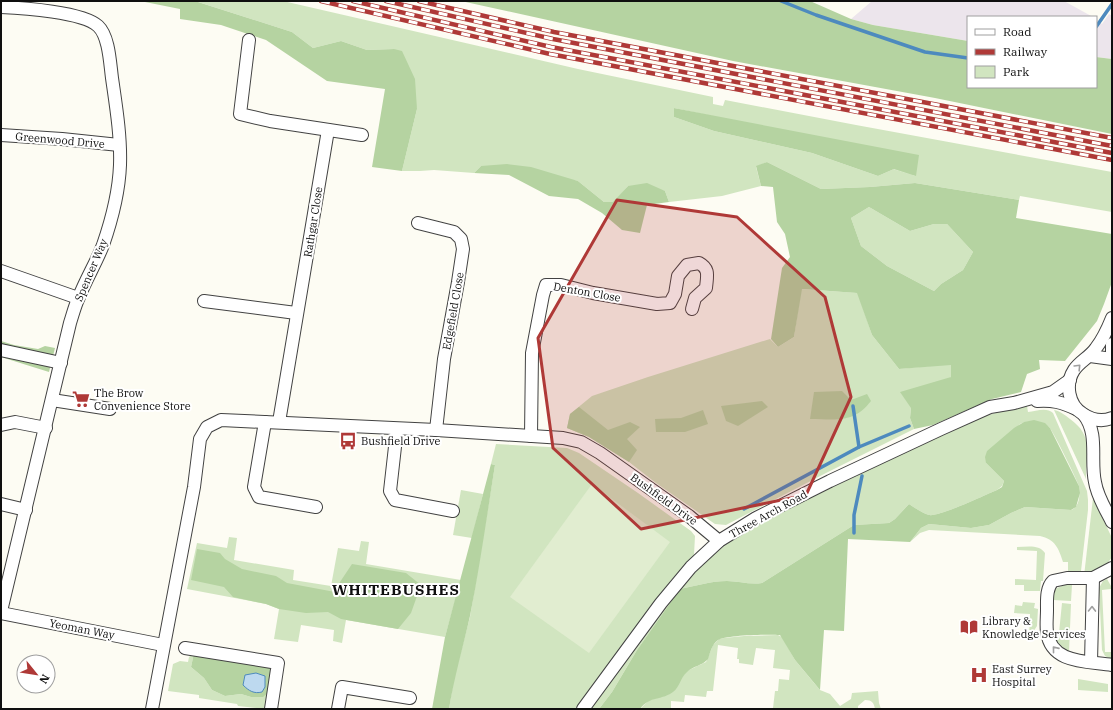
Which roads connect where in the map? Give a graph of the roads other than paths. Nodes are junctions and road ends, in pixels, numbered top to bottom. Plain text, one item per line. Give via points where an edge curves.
1 (1, 7) edge
2 (249, 40) dead end
3 (328, 130) junction
4 (1, 135) edge
5 (362, 135) dead end
6 (119, 145) junction
7 (418, 223) dead end
8 (1, 271) edge
9 (78, 298) junction
10 (204, 301) dead end
11 (692, 309) dead end
12 (296, 313) junction
13 (1112, 318) edge
14 (1112, 344) edge
15 (1, 350) edge
16 (1112, 352) edge
17 (1090, 356) junction
18 (1112, 359) edge
19 (61, 363) junction
20 (1070, 380) junction
21 (52, 400) junction
22 (1014, 403) junction
23 (110, 409) dead end
24 (1080, 412) junction
25 (1112, 418) edge
26 (265, 422) junction
27 (279, 422) junction
28 (1, 425) edge
29 (46, 428) junction
30 (397, 429) junction
31 (436, 430) junction
32 (531, 436) junction
33 (1093, 464) junction
34 (1, 504) edge
35 (316, 506) dead end
36 (26, 510) junction
37 (453, 511) dead end
38 (1112, 522) edge
39 (719, 541) junction
40 (1112, 568) edge
41 (1093, 578) junction
42 (1, 612) edge
43 (163, 645) junction
44 (185, 648) dead end
45 (1091, 662) junction
46 (1112, 665) edge
47 (410, 698) dead end
48 (152, 709) edge
49 (271, 709) edge
50 (338, 709) edge
51 (583, 709) edge

1 - 6 street, Spencer Way via 59,13 88,19 99,26 106,39
2 - 3 street via 240,114
3 - 5 street
3 - 12 street, Rathgar Close
4 - 6 street, Greenwood Drive
6 - 9 street, Spencer Way via 120,165 112,218
7 - 31 street, Edgefield Close via 454,232 461,239 463,249 444,359
8 - 9 street
9 - 19 street, Spencer Way
10 - 12 street
11 - 32 street, Denton Close via 695,298 706,288 708,272 705,266 699,263 687,265 678,276 675,294 670,303 657,304 561,285 546,285 532,353
12 - 27 street, Rathgar Close
13 - 17 street
14 - 16 street
15 - 19 street
17 - 18 street
20 -> 17 street via 1078,366
19 - 21 street, Spencer Way
20 - 22 street, Three Arch Road via 1053,392
20 - 24 street via 1069,395
21 - 23 street
21 - 29 street, Spencer Way
22 - 24 street, Three Arch Road via 1050,400 1062,402
22 - 39 street, Three Arch Road via 990,407 830,481 756,518
24 - 25 street, Three Arch Road via 1101,420
24 - 33 street via 1088,421 1092,434
25 - 33 street via 1098,437
26 - 27 street, Bushfield Drive
26 - 35 street via 254,486 259,496
26 - 43 street, Bushfield Drive via 220,420 207,427 200,439 194,487
27 - 30 street, Bushfield Drive
28 - 29 street via 15,422
29 - 36 street, Spencer Way
30 - 31 street, Bushfield Drive
30 - 37 street via 390,491 395,500
31 - 32 street, Bushfield Drive
32 - 39 street, Bushfield Drive via 581,442 689,516
33 - 38 street via 1096,486
34 - 36 street
36 - 42 street, Spencer Way
39 - 51 street, Three Arch Road via 691,567 661,604
40 - 41 street
45 -> 41 street
45 -> 41 street via 1066,658 1055,650 1047,632 1047,601 1048,588 1053,581
42 - 43 street, Yeoman Way
43 - 48 street, Bushfield Drive
44 - 49 street via 278,662
45 - 46 street
47 - 50 street via 342,687

